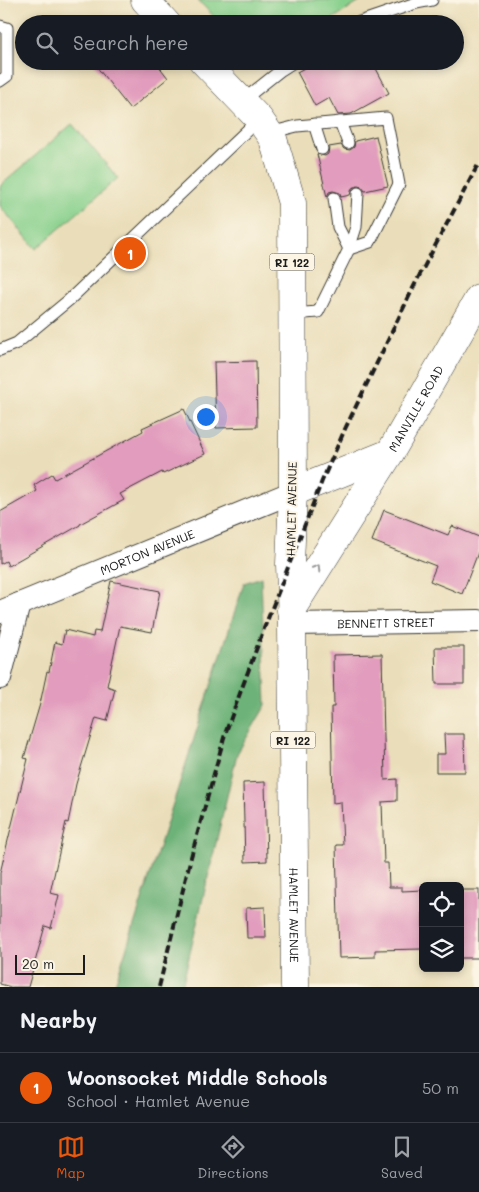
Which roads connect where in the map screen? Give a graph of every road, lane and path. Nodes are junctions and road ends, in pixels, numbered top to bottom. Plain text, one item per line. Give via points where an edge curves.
1 (145, 0) edge
2 (432, 0) edge
3 (159, 15) edge
4 (381, 15) edge
5 (0, 26) edge
6 (212, 70) edge
7 (281, 70) edge
8 (0, 81) edge
9 (257, 118) junction
10 (340, 122) junction
11 (314, 124) junction
12 (348, 143) dead end
13 (322, 149) dead end
14 (358, 193) dead end
15 (334, 198) dead end
16 (349, 249) junction
17 (479, 298) edge
18 (292, 314) junction
19 (0, 350) edge
20 (390, 453) junction
21 (293, 492) junction
22 (10, 608) edge
23 (292, 617) junction
24 (479, 621) edge
25 (0, 678) edge
26 (295, 987) edge

1 - 3 main road
2 - 4 lane
5 - 8 lane via 7,28 7,76
6 - 9 main road, HAMLET AVENUE / RI 122
7 - 9 lane
9 - 11 lane via 297,126
9 - 18 main road, HAMLET AVENUE / RI 122 via 272,139 292,203
9 - 19 lane via 69,300 17,343
10 - 11 lane
10 - 12 lane
10 - 16 lane via 386,118 399,184 370,242
11 - 13 lane
14 - 16 lane via 356,227
15 - 16 lane via 338,228
16 - 18 lane via 318,312
17 - 20 main road, MANVILLE ROAD
18 - 21 main road, HAMLET AVENUE / RI 122
20 - 21 main road, MANVILLE ROAD
23 -> 20 main road
21 - 22 street, MORTON AVENUE
21 - 23 main road, HAMLET AVENUE / RI 122
22 - 25 street
23 - 24 street, BENNETT STREET
23 - 26 main road, HAMLET AVENUE / RI 122

